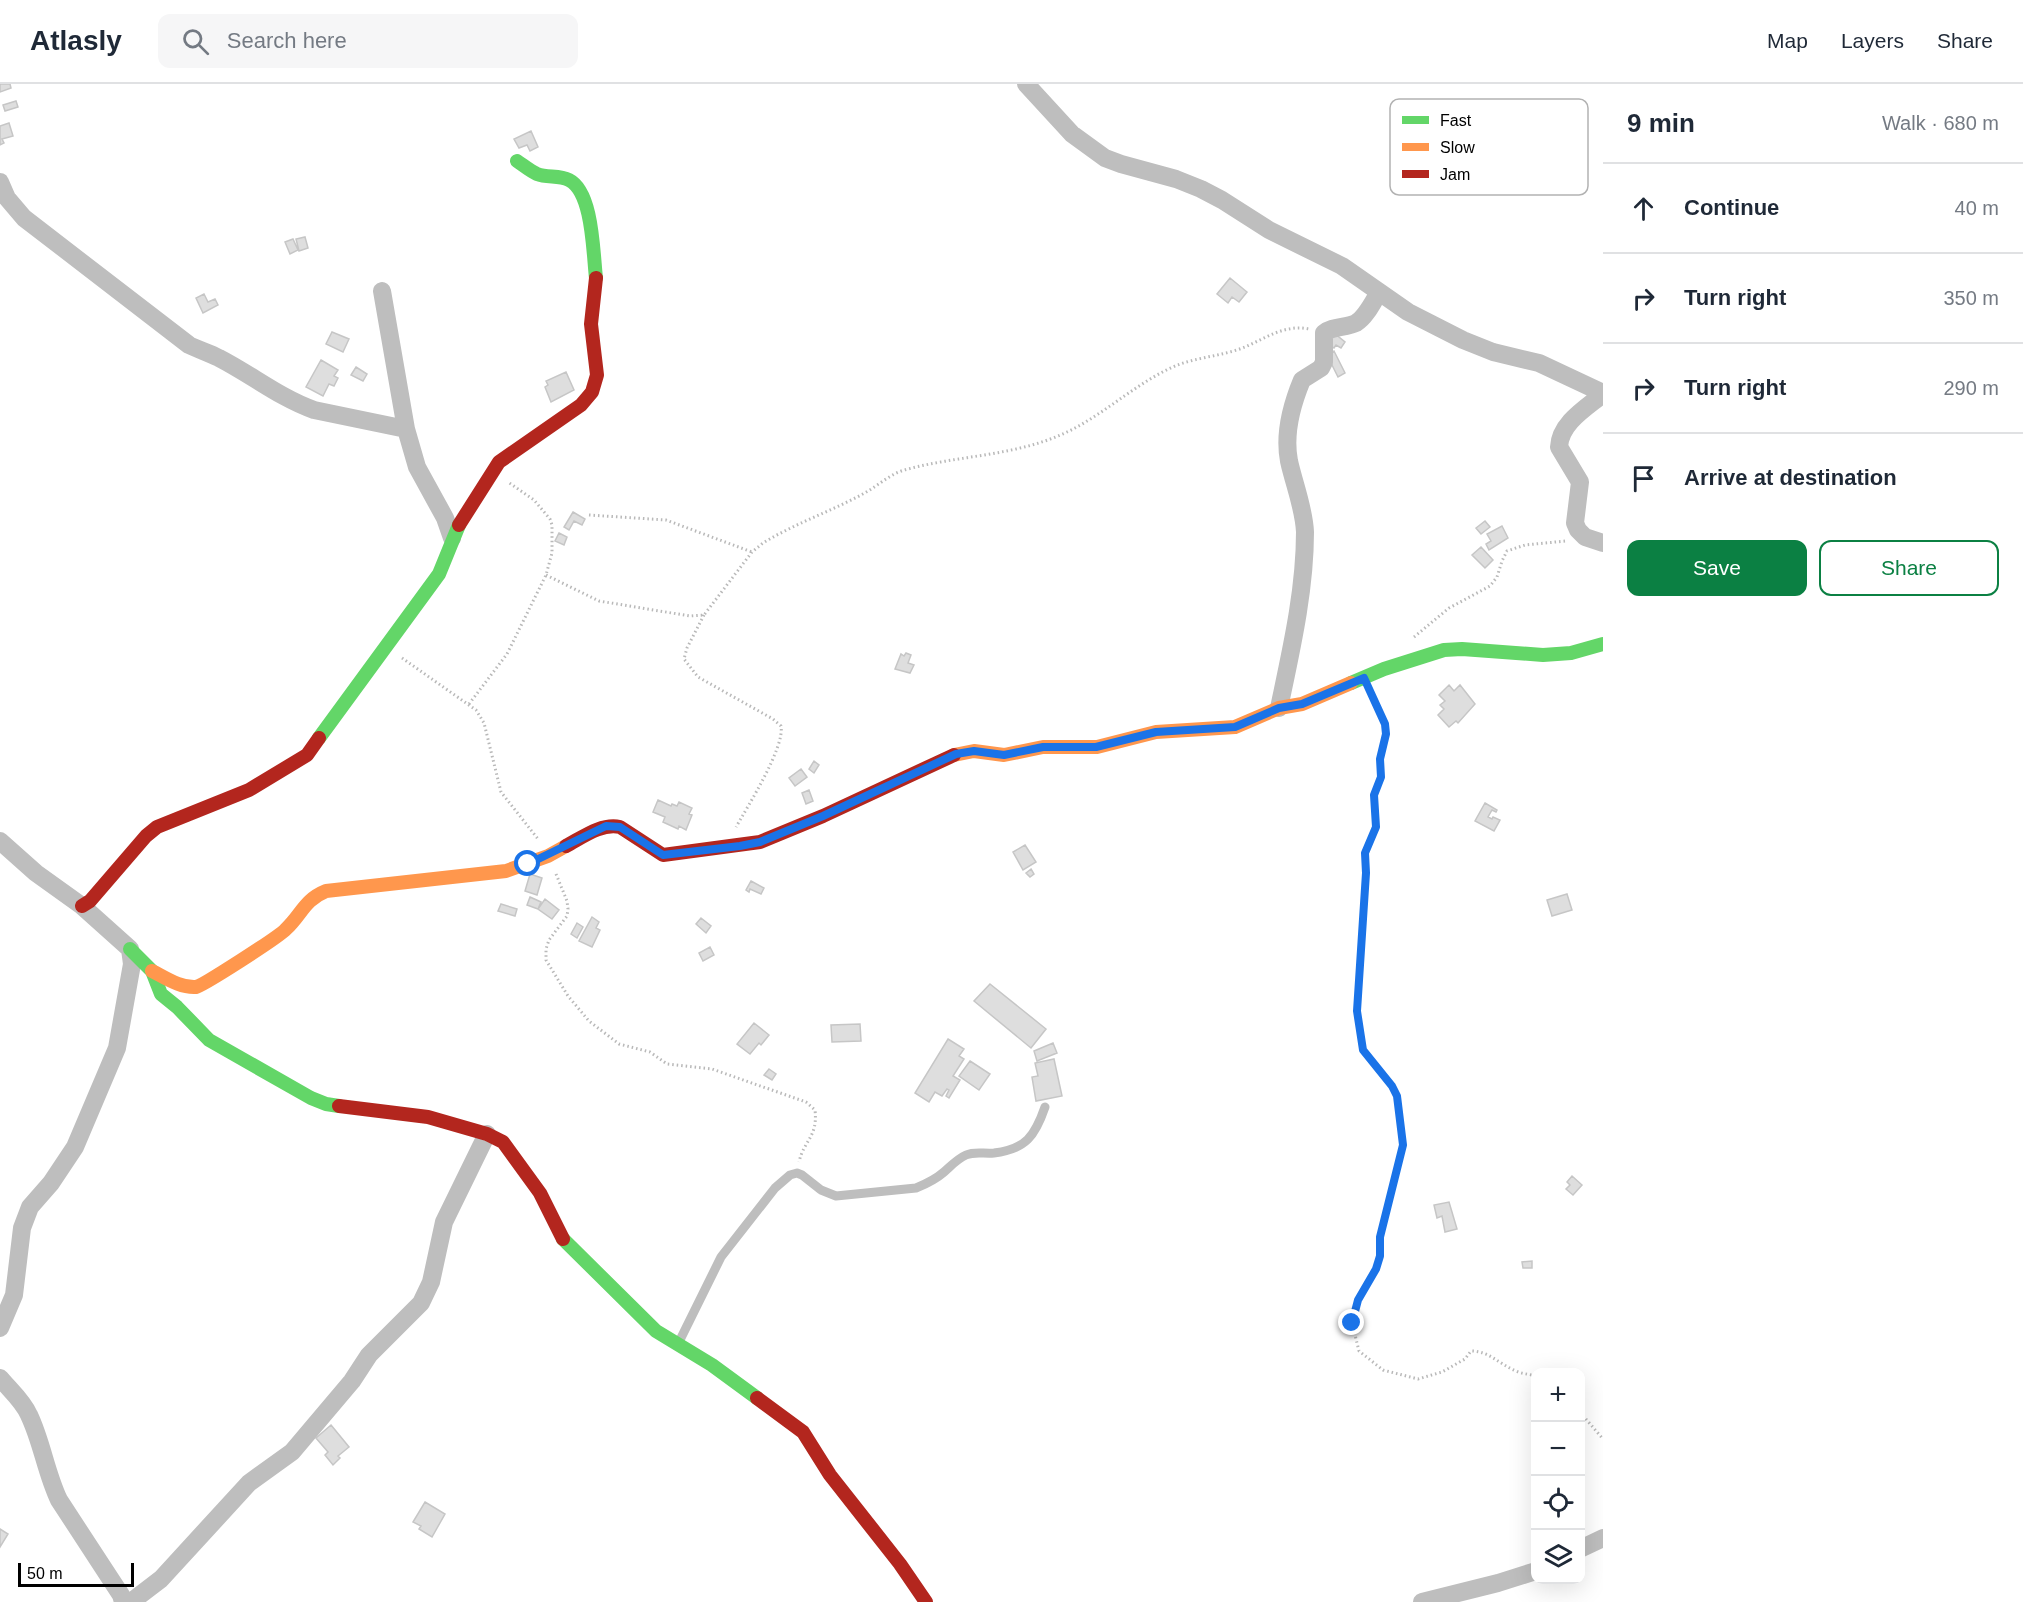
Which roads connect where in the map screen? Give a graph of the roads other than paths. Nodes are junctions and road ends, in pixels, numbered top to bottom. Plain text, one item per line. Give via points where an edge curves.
1 (1026, 84) edge
2 (517, 161) dead end
3 (0, 182) edge
4 (382, 291) dead end
5 (1379, 292) junction
6 (1603, 394) edge
7 (406, 429) junction
8 (452, 538) junction
9 (1603, 543) edge
10 (1603, 644) edge
11 (1279, 708) junction
12 (0, 841) edge
13 (82, 906) junction
14 (130, 950) junction
15 (152, 971) junction
16 (198, 987) junction
17 (177, 1007) junction
18 (1045, 1107) dead end
19 (487, 1134) junction
20 (0, 1328) edge
21 (678, 1344) junction
22 (0, 1378) edge
23 (1603, 1538) edge
24 (1585, 1547) edge
25 (1531, 1573) edge
26 (123, 1602) edge
27 (131, 1602) edge
28 (926, 1602) edge
29 (1422, 1602) edge

1 - 5 street via 1072,134 1106,158 1201,189 1269,230 1342,266
2 - 8 street via 537,174 573,182 587,205 595,257 591,324 597,375 592,392 581,405 499,462
3 - 7 street via 7,198 24,218 189,345 218,357 301,406
4 - 7 street
5 - 6 street via 1463,340 1539,363
5 - 11 street via 1358,322 1324,333 1324,362 1302,380 1291,415 1288,459 1305,528 1305,556
6 - 9 street via 1568,423 1559,443 1580,482 1575,523 1578,530
7 - 8 street via 417,467
8 - 13 street via 439,574 307,755 249,790 157,827
10 - 11 street via 1570,653 1542,655 1444,650 1384,669 1302,704
11 - 16 street via 1235,727 1156,732 1106,745 1043,747 1004,755 974,751 956,754 760,842 724,849 663,855 615,826 598,829 549,855 506,871 326,891 307,902 286,930
12 - 13 street
13 - 14 street
14 - 15 street
14 - 20 street via 131,978 120,1039 75,1147 30,1207 22,1228 14,1295
15 - 16 street via 180,985
15 - 17 street via 161,994
16 - 17 street
17 - 19 street via 220,1048 326,1104 428,1116
18 - 21 lane via 1038,1128 1020,1145 964,1156 916,1188 836,1196 797,1173 790,1175 775,1188 721,1257
19 - 21 street via 503,1142 532,1181 560,1236 570,1247 656,1331
19 - 27 street via 444,1222 431,1282 421,1304 369,1355 292,1452 249,1483 161,1579
21 - 28 street via 803,1432 830,1475
22 - 26 street via 30,1415 53,1488
23 - 24 street
25 - 29 street

